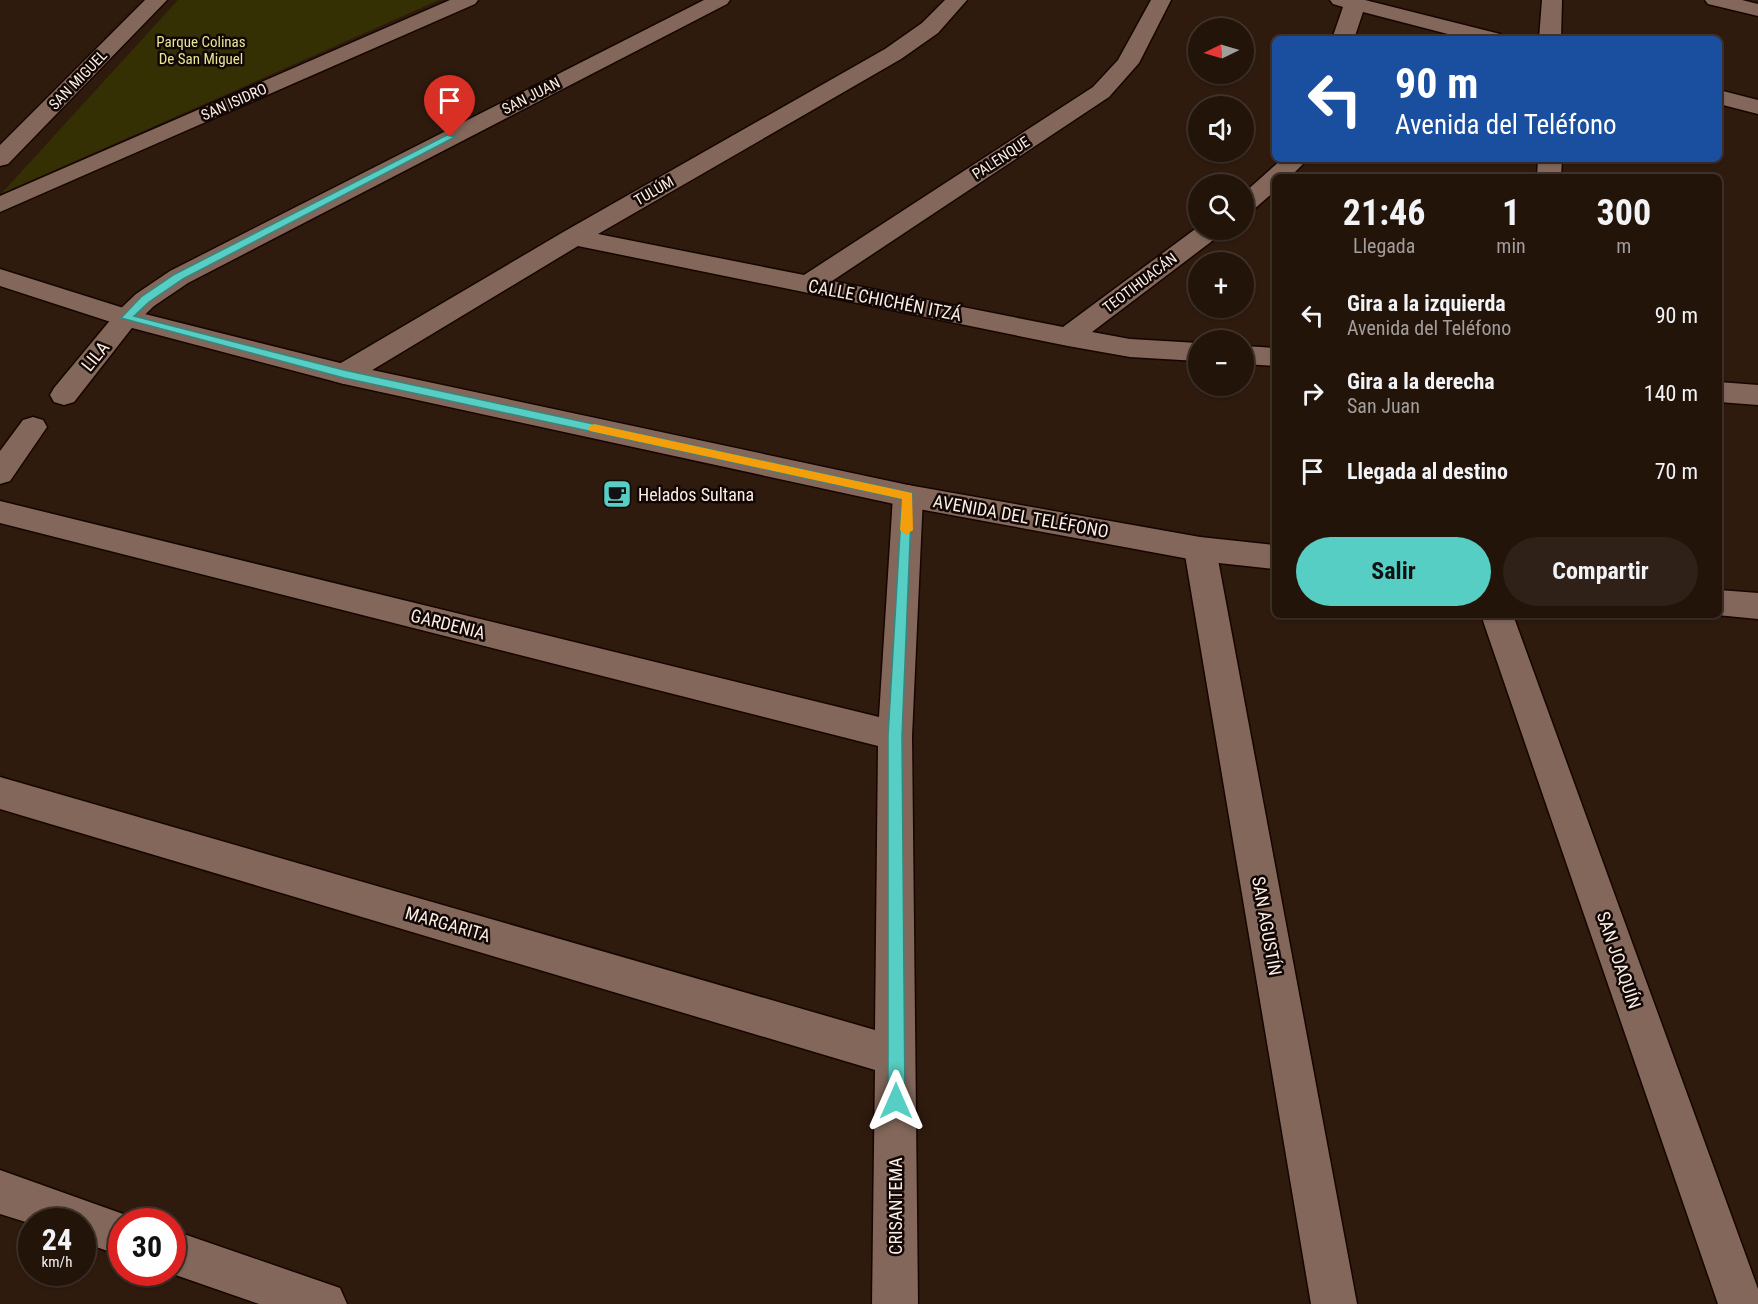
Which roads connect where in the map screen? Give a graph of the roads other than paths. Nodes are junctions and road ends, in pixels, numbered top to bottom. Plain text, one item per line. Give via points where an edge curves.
1 (157, 0) edge
2 (468, 0) edge
3 (720, 0) edge
4 (957, 0) edge
5 (1161, 0) edge
6 (1552, 0) edge
7 (1715, 0) edge
8 (1348, 2) edge
9 (1758, 10) edge
10 (1343, 36) edge
11 (1480, 36) edge
12 (1550, 36) edge
13 (1722, 98) edge
14 (1758, 107) edge
15 (0, 159) edge
16 (1293, 162) edge
17 (1279, 174) edge
18 (1272, 180) edge
19 (1254, 196) edge
20 (0, 205) edge
21 (574, 237) junction
22 (1198, 240) edge
23 (0, 277) edge
24 (807, 285) junction
25 (126, 318) junction
26 (1068, 337) junction
27 (1188, 351) edge
28 (1254, 356) edge
29 (1272, 357) edge
30 (344, 374) junction
31 (1722, 392) edge
32 (64, 395) dead end
33 (1758, 395) edge
34 (33, 427) dead end
35 (0, 473) edge
36 (908, 496) junction
37 (0, 512) edge
38 (1200, 549) junction
39 (1272, 557) edge
40 (1722, 603) edge
41 (1758, 606) edge
42 (1498, 618) edge
43 (895, 736) junction
44 (0, 793) edge
45 (896, 1056) junction
46 (0, 1192) edge
47 (108, 1229) edge
48 (186, 1256) edge
49 (324, 1304) edge
50 (895, 1304) edge
51 (1334, 1304) edge
52 (1741, 1304) edge

1 - 15 street, SAN MIGUEL
2 - 20 street, SAN ISIDRO
3 - 25 street, SAN JUAN via 179,277
4 - 21 street, TULÚM via 930,28 893,54
5 - 24 street, PALENQUE via 1128,63 1101,92
6 - 12 street
7 - 9 street
8 - 10 street
8 - 11 street
13 - 14 street
16 - 17 street
18 - 19 street
21 - 24 street, CALLE CHICHÉN ITZÁ
21 - 30 street, TULÚM
22 - 26 street, TEOTIHUACÁN
23 - 25 street, AVENIDA DEL TELÉFONO
24 - 26 street, CALLE CHICHÉN ITZÁ
25 - 30 street, AVENIDA DEL TELÉFONO
25 - 32 street, LILA
26 - 27 street, CALLE CHICHÉN ITZÁ via 1130,348
28 - 29 street
30 - 36 street, AVENIDA DEL TELÉFONO
31 - 33 street
34 - 35 street
36 - 38 street, AVENIDA DEL TELÉFONO
36 - 43 street, CRISANTEMA
37 - 43 street, GARDENIA
38 - 39 street, AVENIDA DEL TELÉFONO
38 - 51 street, SAN AGUSTÍN
40 - 41 street
42 - 52 street, SAN JOAQUÍN
43 - 45 street, CRISANTEMA
44 - 45 street, MARGARITA
45 - 50 street, CRISANTEMA
46 - 47 street
48 - 49 street

